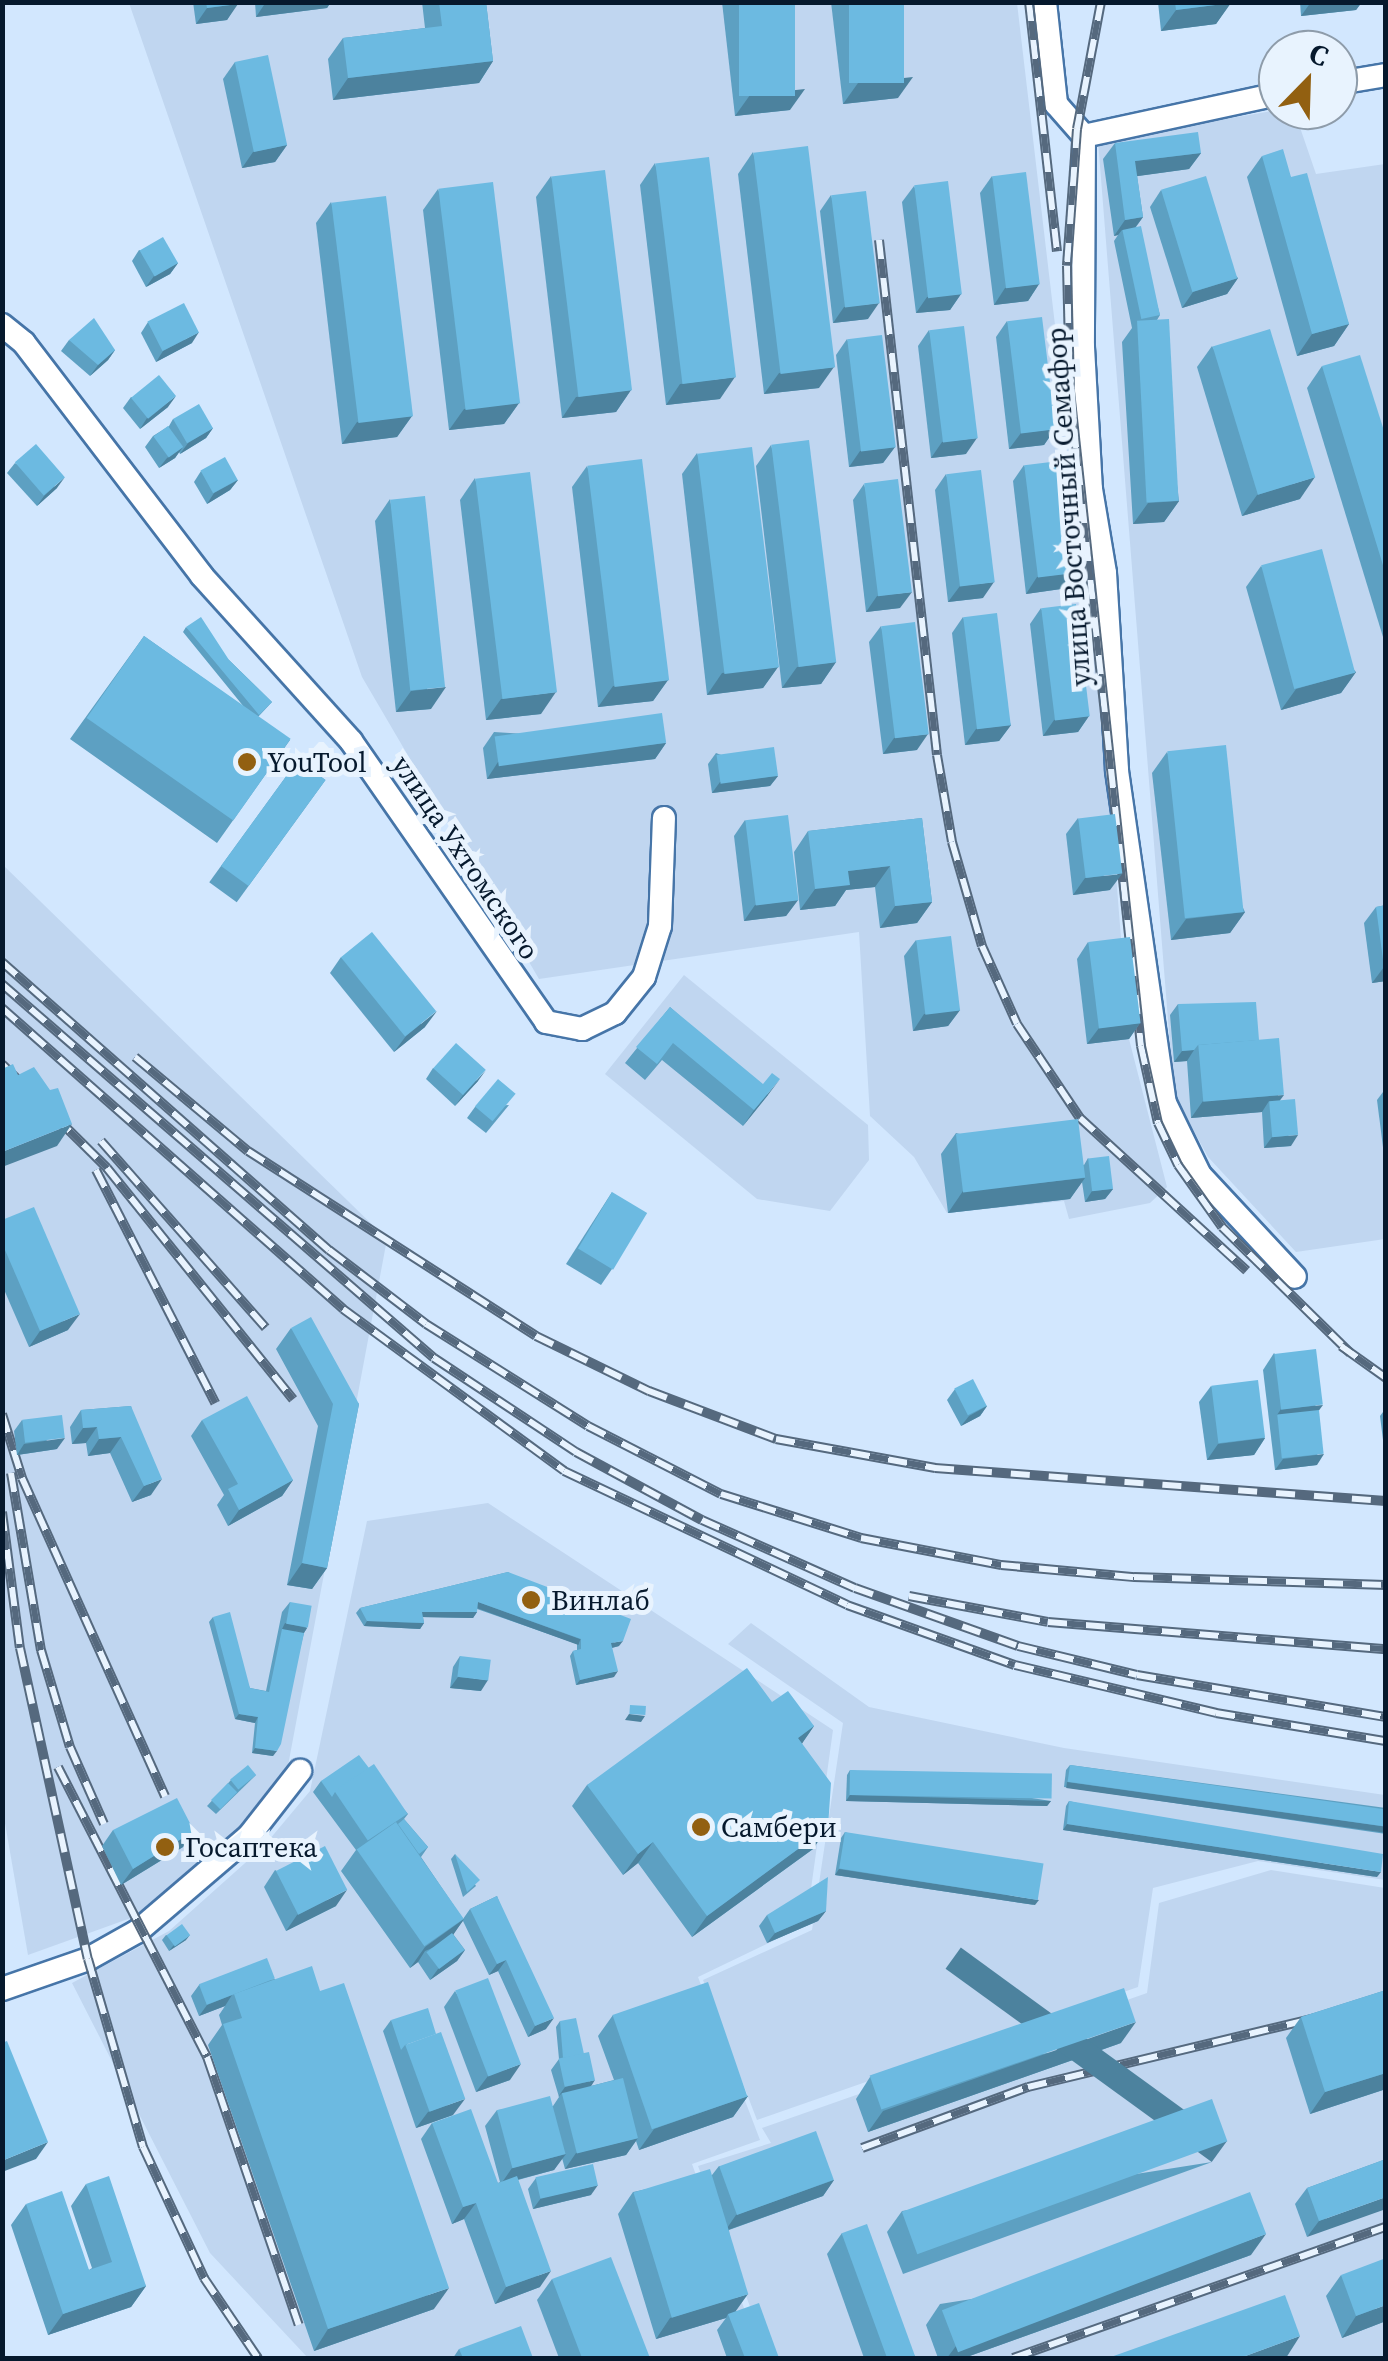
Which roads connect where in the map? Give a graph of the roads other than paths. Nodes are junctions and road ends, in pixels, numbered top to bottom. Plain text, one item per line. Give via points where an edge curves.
1 (1045, 2) edge
2 (1386, 75) edge
3 (1358, 80) edge
4 (1258, 98) edge
5 (1084, 136) junction
6 (2, 325) edge
7 (664, 818) dead end
8 (1295, 1278) dead end
9 (300, 1771) dead end
10 (2, 1988) edge

1 - 5 street via 1056,104
2 - 3 street
4 - 5 street
5 - 8 street, улица Восточный Семафор via 1089,203 1083,347 1092,489 1105,574 1117,771 1165,1104 1200,1175
6 - 7 street, улица Ухтомского via 24,343 202,576 351,741 546,1022 582,1029 615,1013 644,977 660,926
9 - 10 street via 249,1836 138,1931 88,1959

